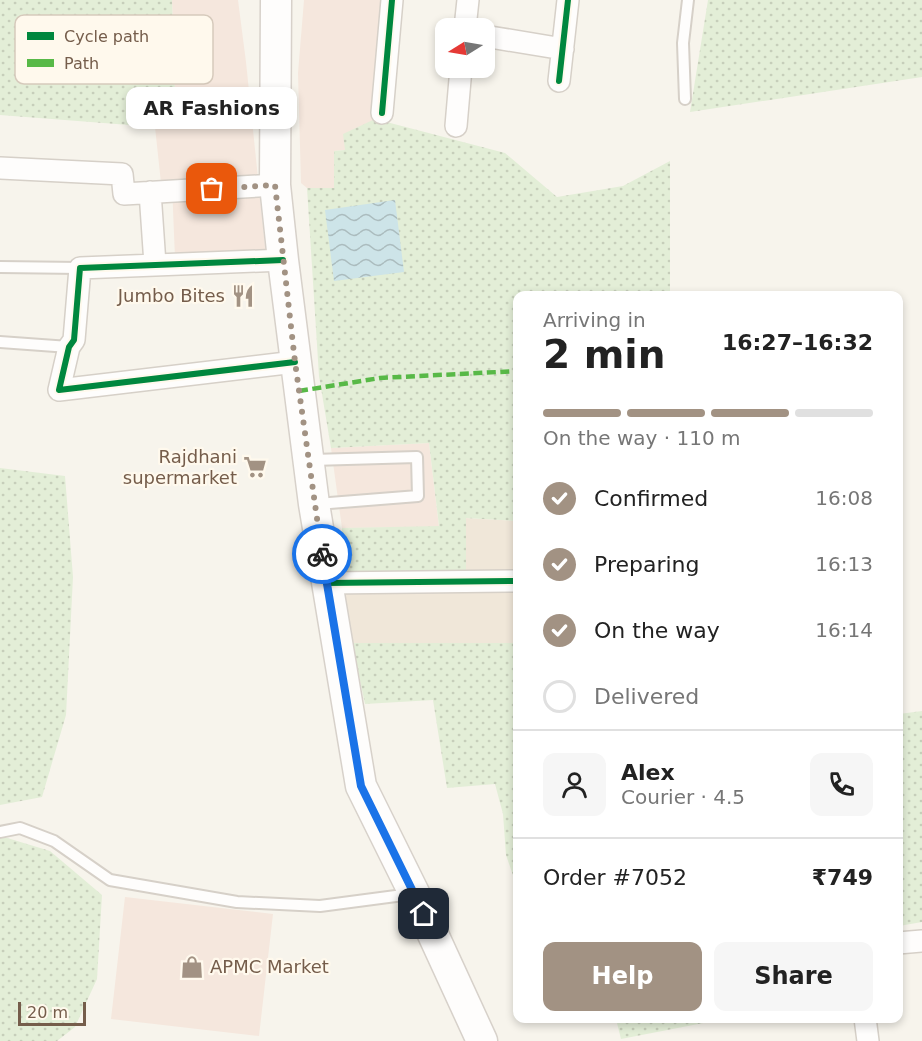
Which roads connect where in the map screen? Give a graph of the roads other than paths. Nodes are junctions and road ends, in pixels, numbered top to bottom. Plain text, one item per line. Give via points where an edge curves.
1 (276, 0) edge
2 (392, 0) edge
3 (468, 0) edge
4 (568, 0) edge
5 (688, 0) edge
6 (466, 18) edge
7 (495, 38) edge
8 (563, 49) junction
9 (461, 78) edge
10 (560, 81) dead end
11 (685, 99) dead end
12 (382, 113) dead end
13 (456, 126) dead end
14 (0, 168) edge
15 (275, 185) junction
16 (150, 192) junction
17 (283, 260) junction
18 (155, 264) junction
19 (0, 267) edge
20 (80, 268) junction
21 (0, 342) edge
22 (69, 347) junction
23 (295, 362) junction
24 (308, 460) junction
25 (314, 504) junction
26 (513, 581) edge
27 (326, 583) junction
28 (0, 832) edge
29 (414, 893) junction
30 (922, 941) edge
31 (903, 943) edge
32 (866, 1023) edge
33 (482, 1041) edge
34 (868, 1041) edge

1 - 15 main road
2 - 12 street
3 - 6 street
4 - 8 street
5 - 11 lane via 683,43
7 - 8 street
8 - 10 street
9 - 13 street
14 - 16 street via 122,174 124,194
15 - 16 street
15 - 17 main road
16 - 18 street
17 - 18 street
17 - 23 main road
18 - 20 street
19 - 20 lane
20 - 22 street via 74,340
21 - 22 lane
22 - 23 street via 59,390
23 - 24 main road
24 - 25 main road
24 - 25 lane via 417,458 418,496
25 - 27 main road
26 - 27 street
27 - 29 main road via 361,786
28 - 29 lane via 20,828 54,842 110,880 237,902 320,906
29 - 33 main road
30 - 31 street
32 - 34 street

